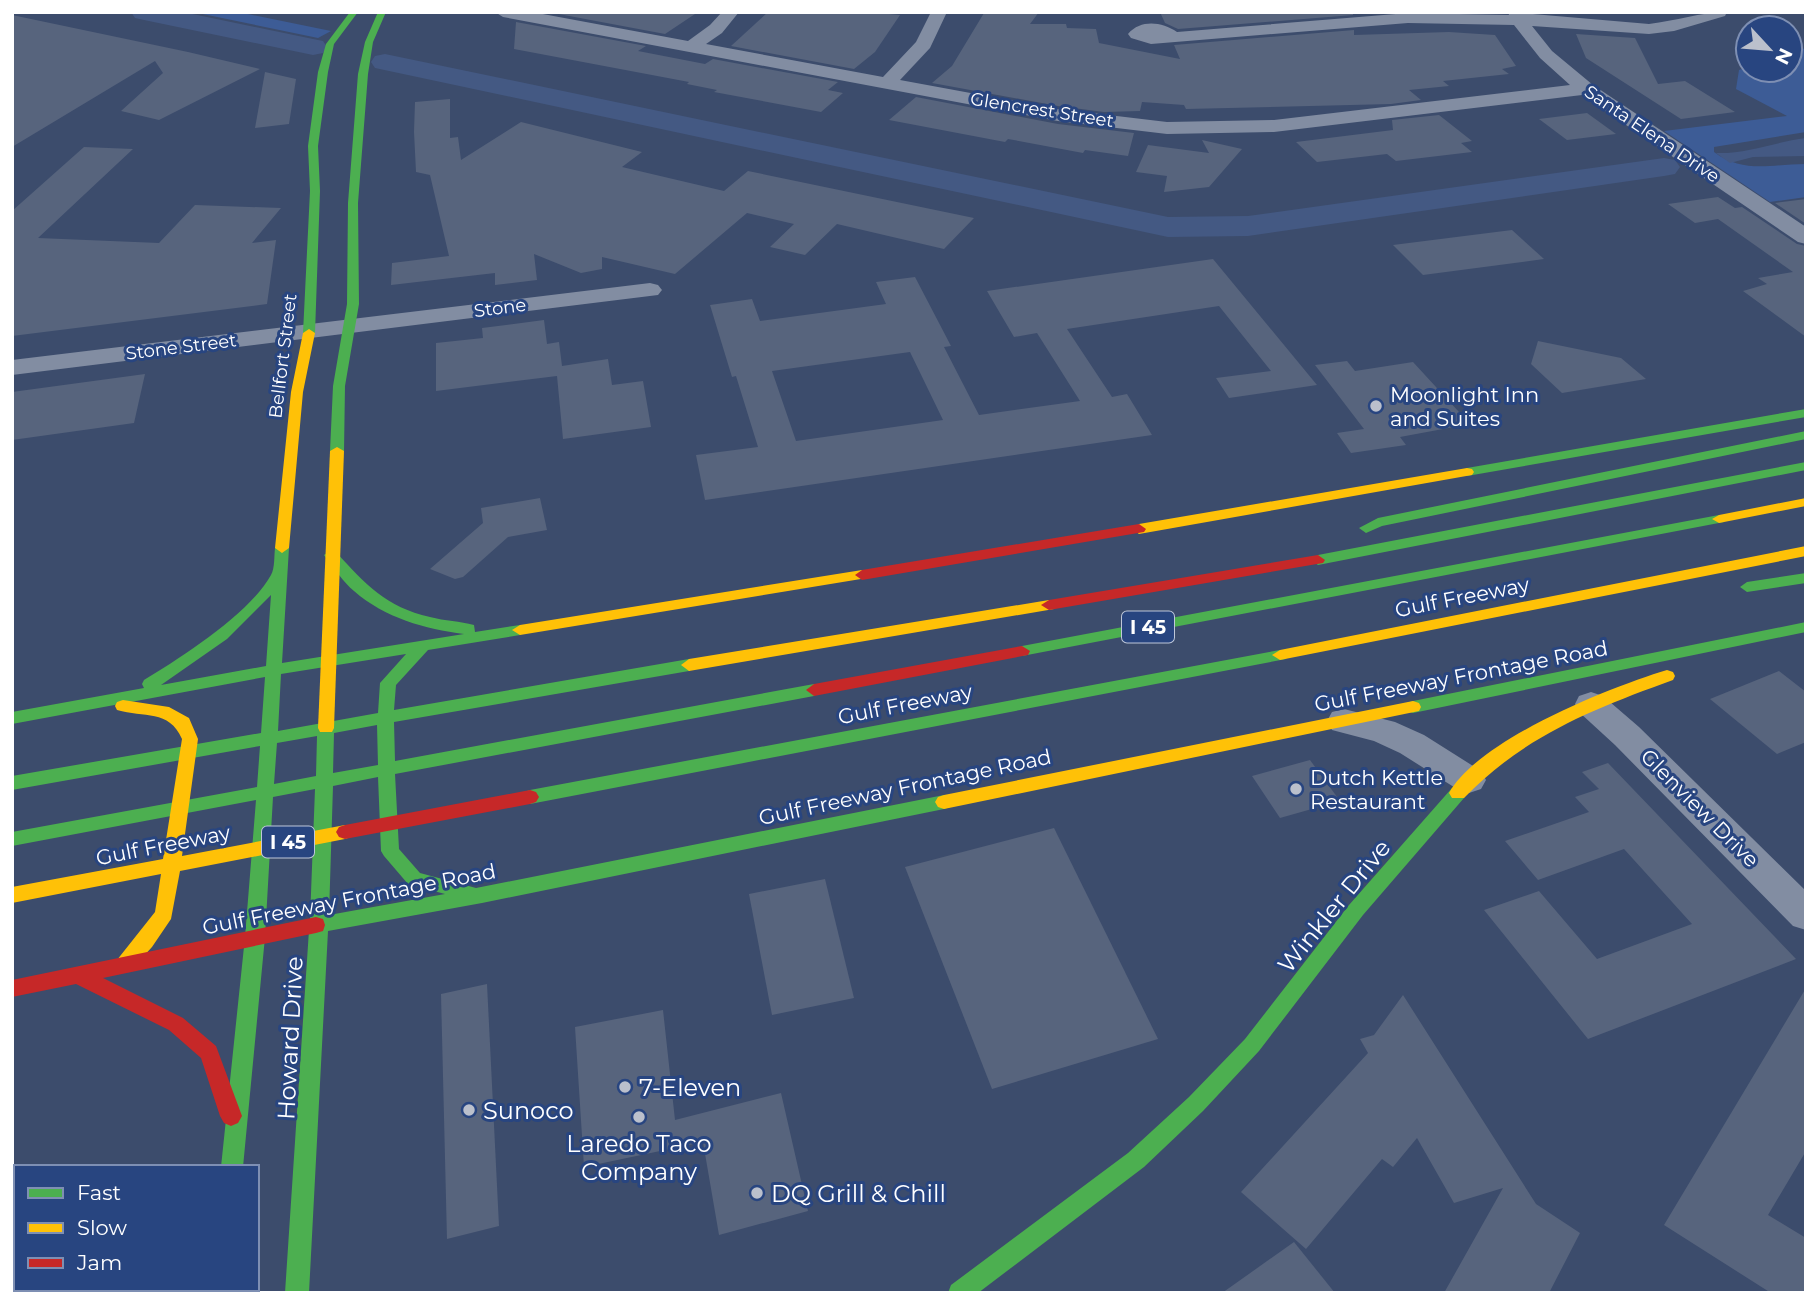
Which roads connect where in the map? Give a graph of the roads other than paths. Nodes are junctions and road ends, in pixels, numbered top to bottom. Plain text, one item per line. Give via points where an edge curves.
1 (354, 12) edge
2 (382, 12) edge
3 (503, 12) edge
4 (731, 12) edge
5 (939, 12) edge
6 (1719, 12) edge
7 (1406, 15) edge
8 (1518, 16) edge
9 (1172, 36) dead end
10 (691, 47) junction
11 (887, 83) junction
12 (1586, 89) junction
13 (358, 143) junction
14 (325, 145) junction
15 (1806, 237) edge
16 (650, 290) dead end
17 (350, 326) junction
18 (309, 331) junction
19 (12, 368) edge
20 (1806, 413) edge
21 (1806, 435) edge
22 (1806, 466) edge
23 (1806, 502) edge
24 (1806, 551) edge
25 (331, 555) junction
26 (1299, 564) junction
27 (281, 573) junction
28 (1806, 578) edge
29 (1727, 590) dead end
30 (1800, 628) edge
31 (506, 631) junction
32 (423, 646) junction
33 (1393, 649) dead end
34 (1300, 651) junction
35 (327, 661) junction
36 (274, 670) junction
37 (126, 697) junction
38 (100, 702) junction
39 (1591, 704) junction
40 (12, 718) edge
41 (1344, 721) junction
42 (1469, 780) junction
43 (12, 783) edge
44 (12, 838) edge
45 (12, 895) edge
46 (482, 895) junction
47 (1806, 915) edge
48 (319, 925) junction
49 (255, 937) junction
50 (124, 965) junction
51 (77, 975) junction
52 (12, 989) edge
53 (236, 1132) junction
54 (232, 1165) edge
55 (297, 1293) edge
56 (959, 1293) edge

1 - 14 main road, Bellfort Street via 330,44 323,72
2 - 13 main road via 362,79
3 - 10 street, Glencrest Street
4 - 10 street
5 - 11 street via 924,44
6 - 8 street via 1649,29
7 - 8 street
7 - 9 street
8 - 12 street, Santa Elena Drive via 1552,61
10 - 11 street, Glencrest Street
11 - 12 street, Glencrest Street via 1107,122 1220,129
12 - 15 street, Santa Elena Drive
13 - 14 main road
13 - 17 main road
14 - 18 main road, Bellfort Street via 315,191
16 - 17 street, Stone
17 - 18 street, Stone Street
17 - 25 main road via 339,386
18 - 19 street, Stone Street
18 - 27 main road, Bellfort Street via 297,391
20 - 31 main road via 1041,547
21 - 26 main road via 1378,522
22 - 26 main road, I 45
23 - 44 main road, Gulf Freeway / I 45
24 - 34 main road, Gulf Freeway / I 45
25 - 31 main road via 361,588 411,618 452,628
25 - 35 main road
26 - 43 main road, I 45 via 487,698
27 - 36 main road, Bellfort Street
27 - 37 main road via 261,603 209,647
28 - 29 main road
30 - 39 main road, Winkler Drive
30 - 41 main road, Gulf Freeway Frontage Road
31 - 32 main road
32 - 35 main road
32 - 46 main road via 388,683 385,730 390,851 414,879
33 - 34 main road
34 - 45 main road, Gulf Freeway / I 45
35 - 36 main road
35 - 48 main road, Howard Drive
36 - 37 main road
36 - 49 main road, Howard Drive
37 - 38 main road
38 - 40 main road
38 - 50 main road via 163,711 183,722 190,739 164,914
39 - 42 main road, Winkler Drive via 1535,729
39 - 47 street, Glenview Drive
41 - 42 street via 1412,744
41 - 46 main road, Gulf Freeway Frontage Road
42 - 56 main road, Winkler Drive via 1350,918 1252,1045 1196,1104 1136,1160
46 - 48 main road, Gulf Freeway Frontage Road
48 - 49 main road, Gulf Freeway Frontage Road
48 - 55 main road, Howard Drive
49 - 50 main road, Gulf Freeway Frontage Road
49 - 53 main road, Howard Drive
50 - 51 main road, Gulf Freeway Frontage Road
51 - 52 main road, Gulf Freeway Frontage Road
51 - 53 main road via 176,1024 209,1052
53 - 54 main road, Howard Drive

